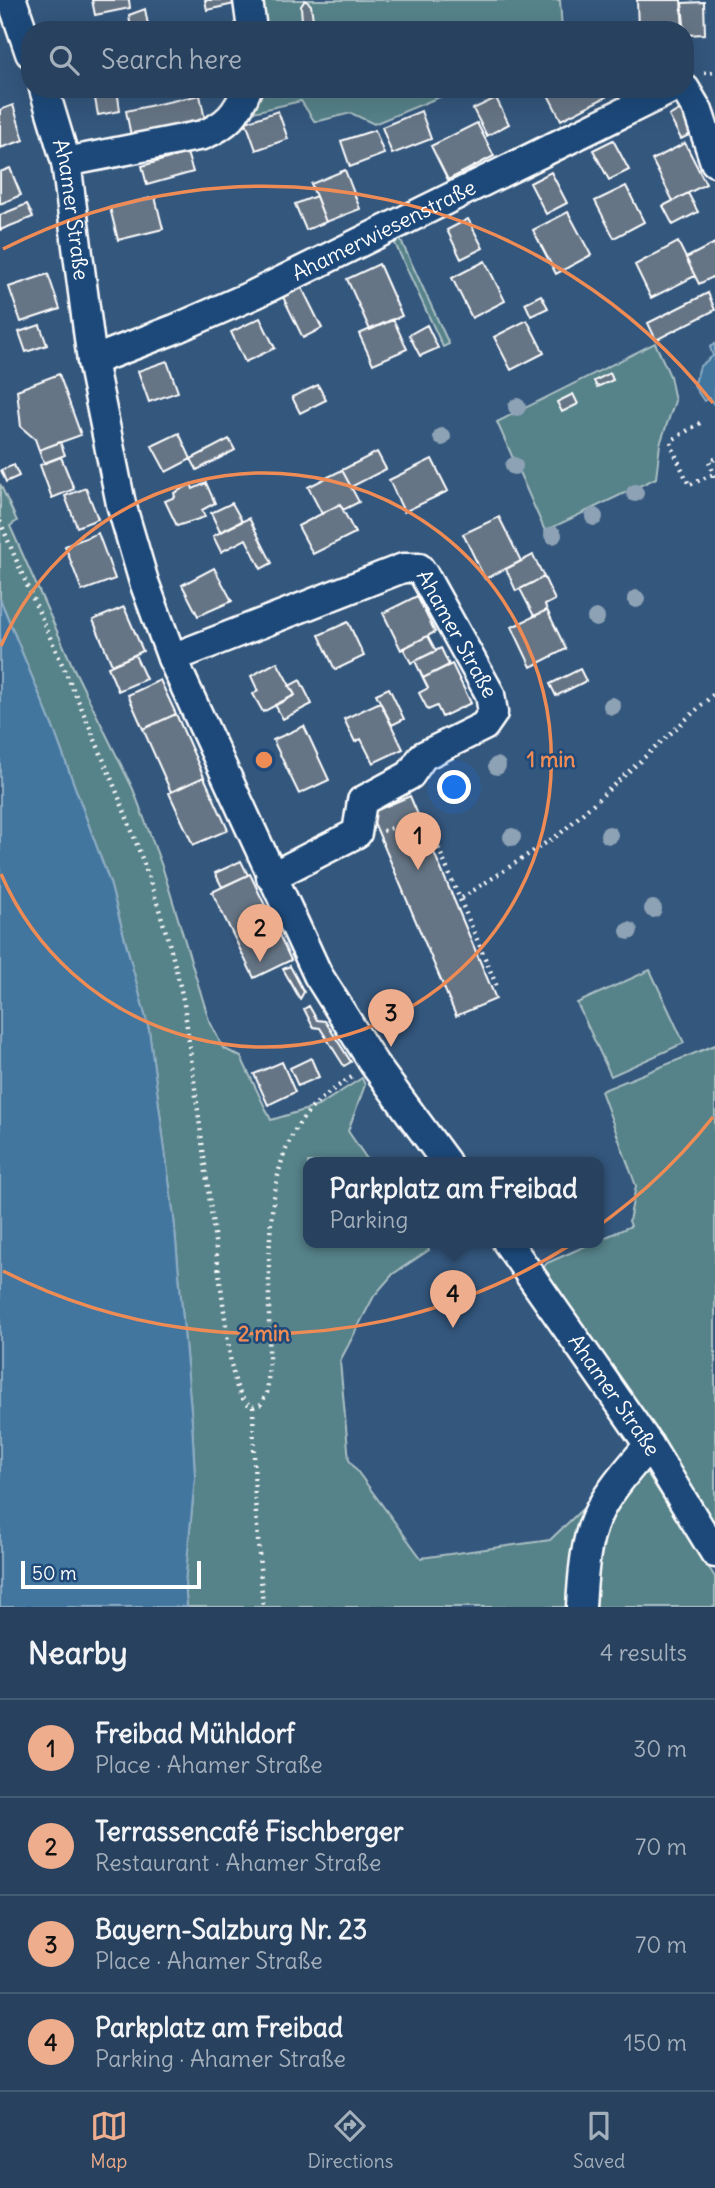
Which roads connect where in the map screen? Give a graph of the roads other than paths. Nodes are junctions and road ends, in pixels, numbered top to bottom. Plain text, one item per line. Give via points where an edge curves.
1 (12, 0) edge
2 (248, 0) edge
3 (251, 21) edge
4 (21, 27) edge
5 (694, 81) edge
6 (47, 98) edge
7 (243, 98) edge
8 (653, 98) edge
9 (66, 162) junction
10 (715, 162) edge
11 (92, 361) junction
12 (172, 658) junction
13 (271, 877) junction
14 (442, 1157) edge
15 (512, 1248) edge
16 (649, 1445) junction
17 (715, 1553) edge
18 (581, 1607) edge

1 - 4 street
2 - 3 street
5 - 10 street via 698,111
6 - 9 street, Ahamer Straße
7 - 9 street via 235,116 202,135
8 - 11 street, Ahamerwiesenstraße via 255,294
9 - 11 street, Ahamer Straße
11 - 12 street, Ahamer Straße via 127,530
12 - 13 street, Ahamer Straße
12 - 13 street, Ahamer Straße via 403,568 419,569 490,694 493,712 484,726 423,756 410,775 362,801 358,828 350,838
13 - 14 street, Ahamer Straße via 318,975 374,1064
15 - 16 street, Ahamer Straße
16 - 17 street, Ahamer Straße
16 - 18 street via 608,1493 595,1516 587,1537

